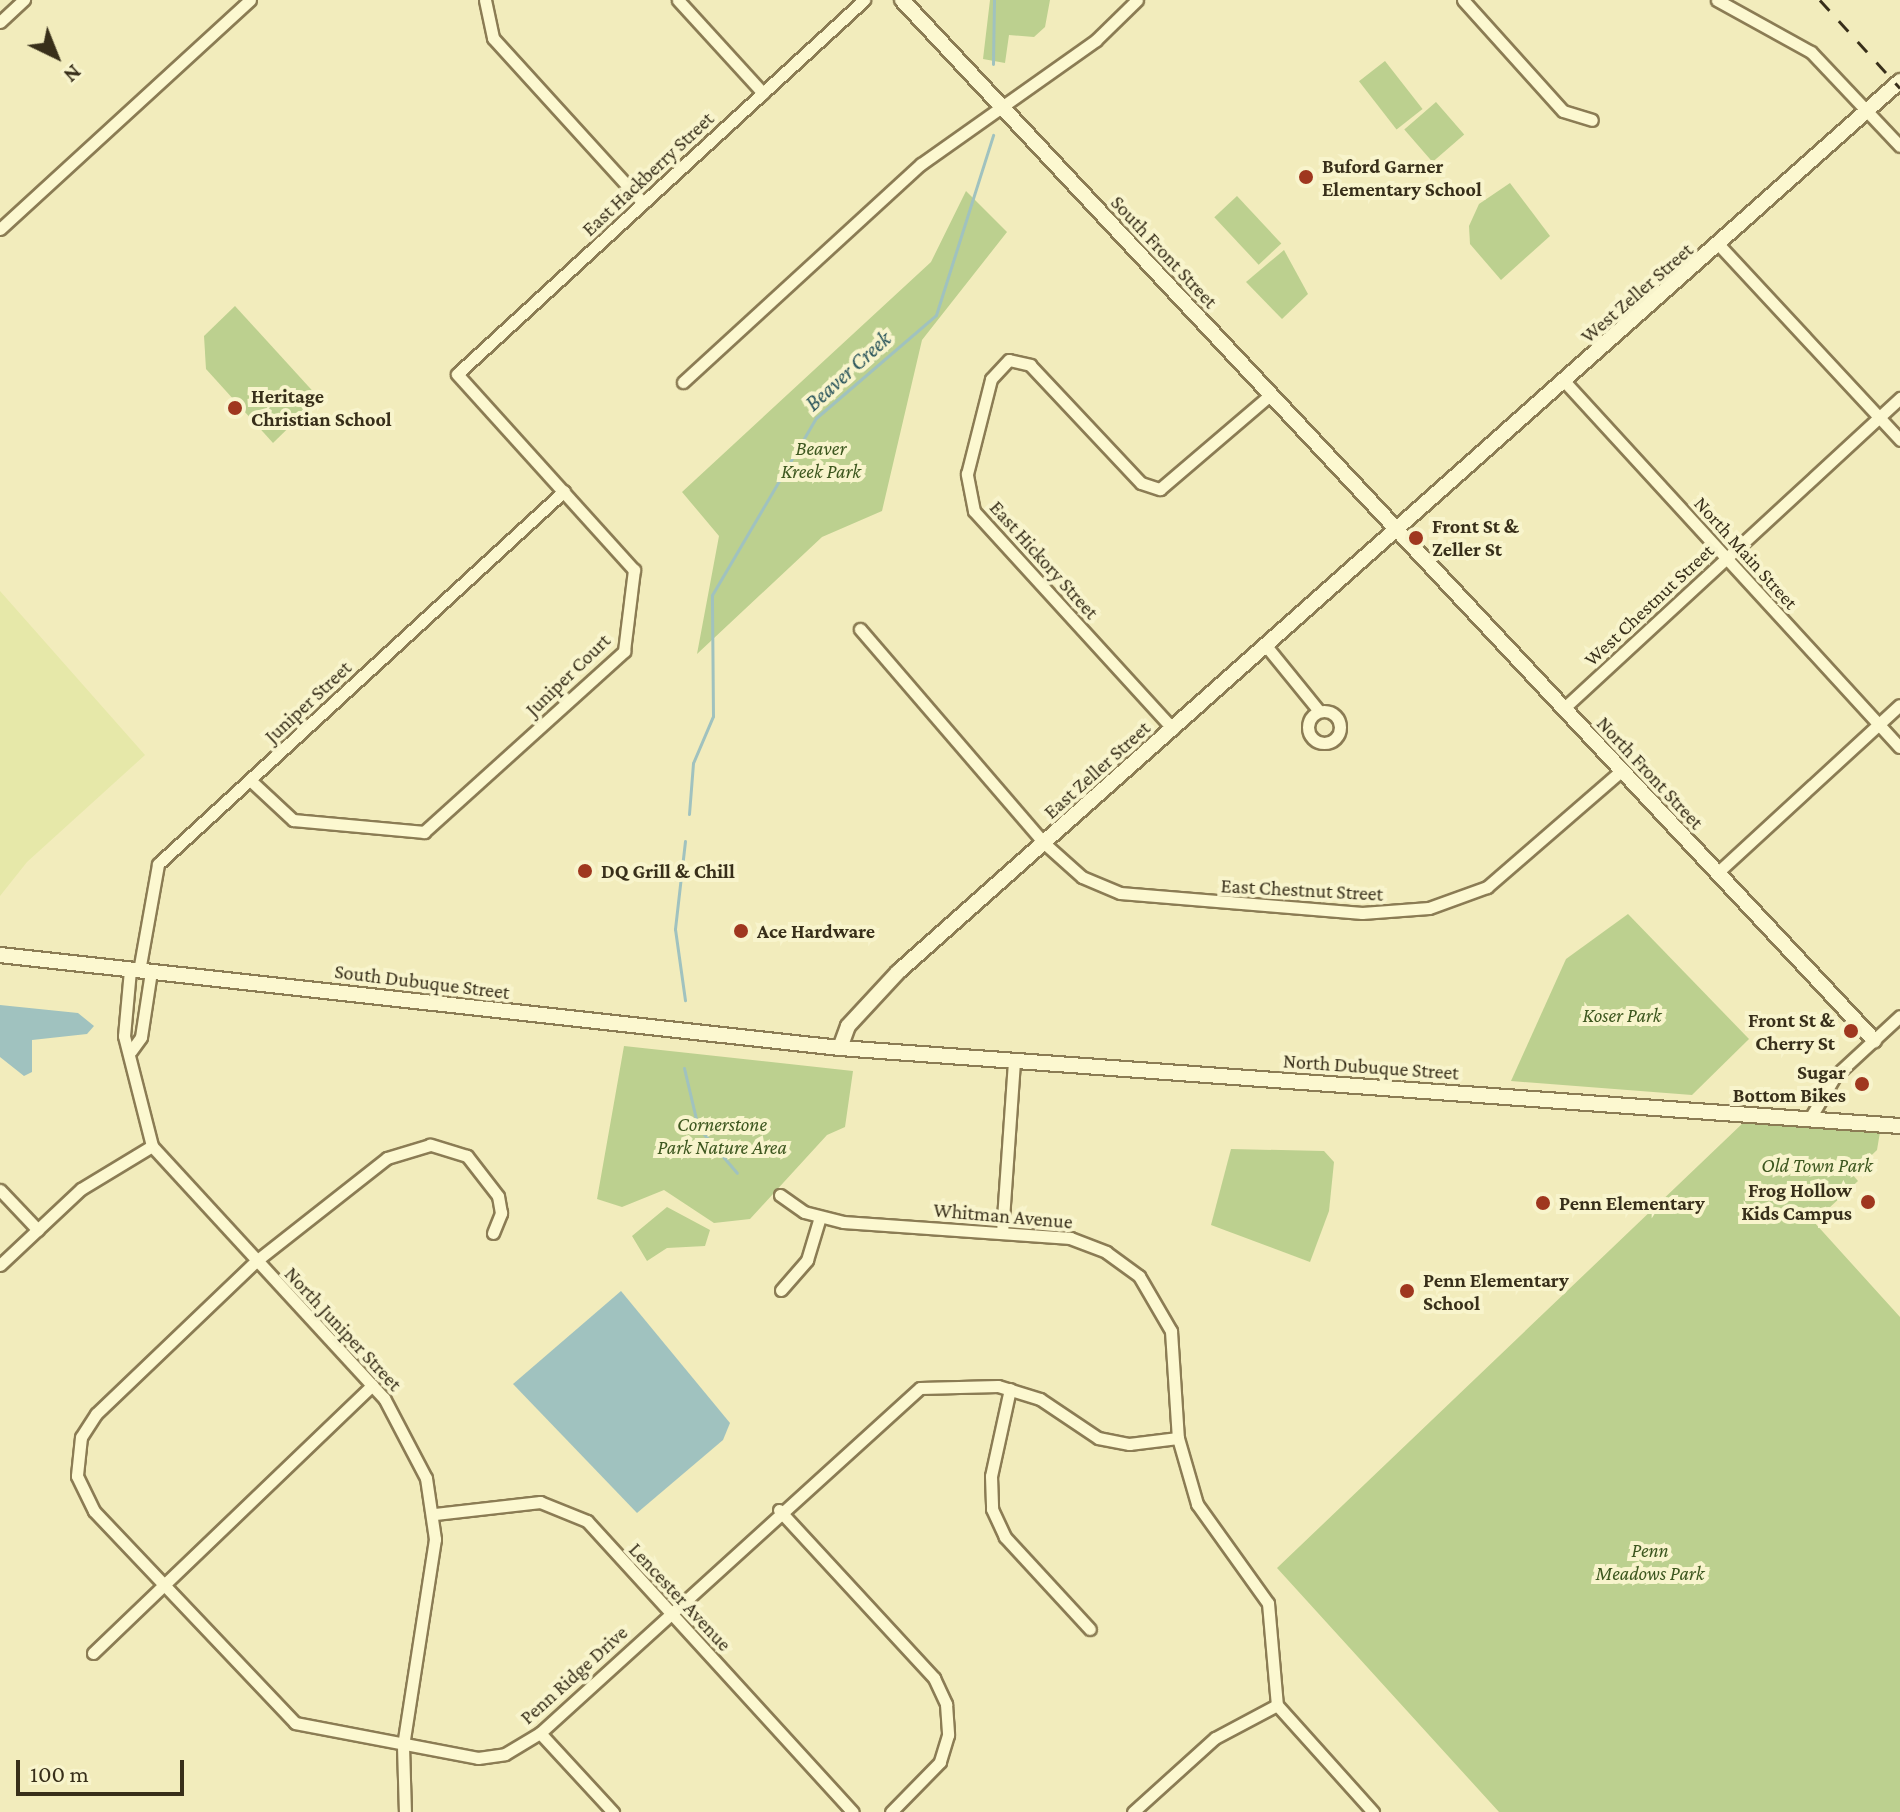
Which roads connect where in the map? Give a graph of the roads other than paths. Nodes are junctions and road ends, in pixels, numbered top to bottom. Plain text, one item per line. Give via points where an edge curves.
1 (24, 0) edge
2 (250, 0) edge
3 (485, 0) edge
4 (678, 0) edge
5 (864, 0) edge
6 (902, 0) edge
7 (1137, 0) edge
8 (1463, 0) edge
9 (1717, 0) edge
10 (0, 22) edge
11 (1900, 81) edge
12 (763, 93) junction
13 (1000, 107) junction
14 (1867, 111) junction
15 (1592, 120) dead end
16 (1900, 146) edge
17 (643, 203) junction
18 (0, 229) edge
19 (1720, 246) junction
20 (457, 374) joint
21 (683, 382) dead end
22 (1565, 382) junction
23 (1269, 396) junction
24 (1900, 398) edge
25 (1879, 417) junction
26 (1900, 440) edge
27 (564, 491) junction
28 (1397, 533) junction
29 (1726, 558) junction
30 (860, 629) dead end
31 (1267, 647) junction
32 (1900, 705) edge
33 (1563, 709) junction
34 (1319, 711) dead end
35 (1879, 724) junction
36 (1173, 729) junction
37 (1900, 747) edge
38 (1621, 771) junction
39 (250, 780) junction
40 (1044, 843) junction
41 (1717, 873) junction
42 (0, 955) edge
43 (140, 971) junction
44 (1900, 1016) edge
45 (1874, 1040) junction
46 (840, 1048) junction
47 (131, 1051) junction
48 (1014, 1062) junction
49 (1809, 1120) junction
50 (1900, 1126) edge
51 (152, 1146) junction
52 (0, 1190) edge
53 (780, 1195) dead end
54 (820, 1217) junction
55 (38, 1230) junction
56 (493, 1233) dead end
57 (1002, 1233) junction
58 (256, 1261) junction
59 (0, 1265) edge
60 (781, 1290) dead end
61 (372, 1385) junction
62 (1010, 1389) junction
63 (1178, 1438) junction
64 (779, 1510) junction
65 (435, 1514) junction
66 (162, 1585) junction
67 (670, 1612) junction
68 (1090, 1629) dead end
69 (93, 1653) dead end
70 (1277, 1705) junction
71 (540, 1733) junction
72 (403, 1746) junction
73 (405, 1812) edge
74 (613, 1812) edge
75 (853, 1812) edge
76 (891, 1812) edge
77 (1133, 1812) edge
78 (1373, 1812) edge

1 - 10 street
2 - 18 street
3 - 17 street via 493,38
4 - 12 street
5 - 12 street, East Hackberry Street
6 - 13 street, South Front Street
7 - 13 street via 1096,40
8 - 15 street via 1563,111
9 - 14 street via 1811,52
11 - 14 street, West Zeller Street
12 - 17 street, East Hackberry Street
13 - 21 street via 921,164
13 - 23 street, South Front Street
14 - 16 street
14 - 19 street, West Zeller Street
17 - 20 street, East Hackberry Street
19 - 22 street, West Zeller Street
19 - 25 street
20 - 27 street, Juniper Court
22 - 28 street, West Zeller Street
22 - 29 street, North Main Street
23 - 28 street, South Front Street
23 - 36 street, East Hickory Street via 1160,489 1141,483 1030,365 1009,360 991,379 967,474 974,511
24 - 25 street, West Chestnut Street
25 - 26 street
25 - 29 street, West Chestnut Street
27 - 39 street, Juniper Street
27 - 39 street, Juniper Court via 634,570 624,651 424,832 293,820
28 - 31 street, East Zeller Street
28 - 33 street, North Front Street
29 - 33 street, West Chestnut Street
29 - 35 street, North Main Street
30 - 40 street, East Chestnut Street
31 - 34 street
31 - 36 street, East Zeller Street
32 - 35 street
33 - 38 street, North Front Street
35 - 37 street, North Main Street
35 - 41 street
36 - 40 street, East Zeller Street
38 - 40 street, East Chestnut Street via 1487,887 1404,913 1120,893 1082,877
38 - 41 street, North Front Street
39 - 43 street, Juniper Street via 152,871
40 - 46 street, East Zeller Street via 898,972 848,1026
41 - 45 street, North Front Street
42 - 43 street, South Dubuque Street
43 - 46 street, South Dubuque Street
43 - 47 street, North Juniper Street via 141,1037
43 - 47 street, North Juniper Street via 124,1036
44 - 45 street
45 - 49 street via 1835,1076
46 - 48 street, North Dubuque Street
47 - 51 street, North Juniper Street via 136,1102
48 - 49 street, North Dubuque Street
48 - 57 street
49 - 50 street, North Dubuque Street
51 - 55 street via 81,1189
51 - 58 street, North Juniper Street
52 - 55 street
53 - 54 street, Whitman Avenue
54 - 57 street, Whitman Avenue
54 - 60 street via 807,1260
55 - 59 street
56 - 58 street, Penn Ridge Drive via 501,1213 492,1181 467,1156 430,1145 387,1158
57 - 63 street, Whitman Avenue via 1090,1244 1139,1276 1171,1331
58 - 61 street, North Juniper Street
58 - 66 street, Penn Ridge Drive via 81,1437 77,1476 94,1511
61 - 65 street, North Juniper Street via 409,1436
61 - 66 street
62 - 63 street, Penn Ridge Drive via 1040,1399 1098,1438 1129,1444
62 - 64 street, Penn Ridge Drive via 955,1383 910,1393
62 - 68 street via 991,1476 992,1509 1005,1537
63 - 70 street, Whitman Avenue via 1207,1525 1268,1603
64 - 67 street, Penn Ridge Drive
64 - 76 street via 934,1678 946,1704 948,1735 940,1762
65 - 67 street, Lencester Avenue via 540,1502 571,1511
65 - 72 street, North Juniper Street via 433,1568
66 - 69 street
66 - 72 street, Penn Ridge Drive via 295,1723
67 - 71 street, Penn Ridge Drive
67 - 75 street, Lencester Avenue
70 - 77 street via 1215,1738
70 - 78 street
71 - 72 street, Penn Ridge Drive via 505,1754 478,1758
71 - 74 street
72 - 73 street, North Juniper Street

